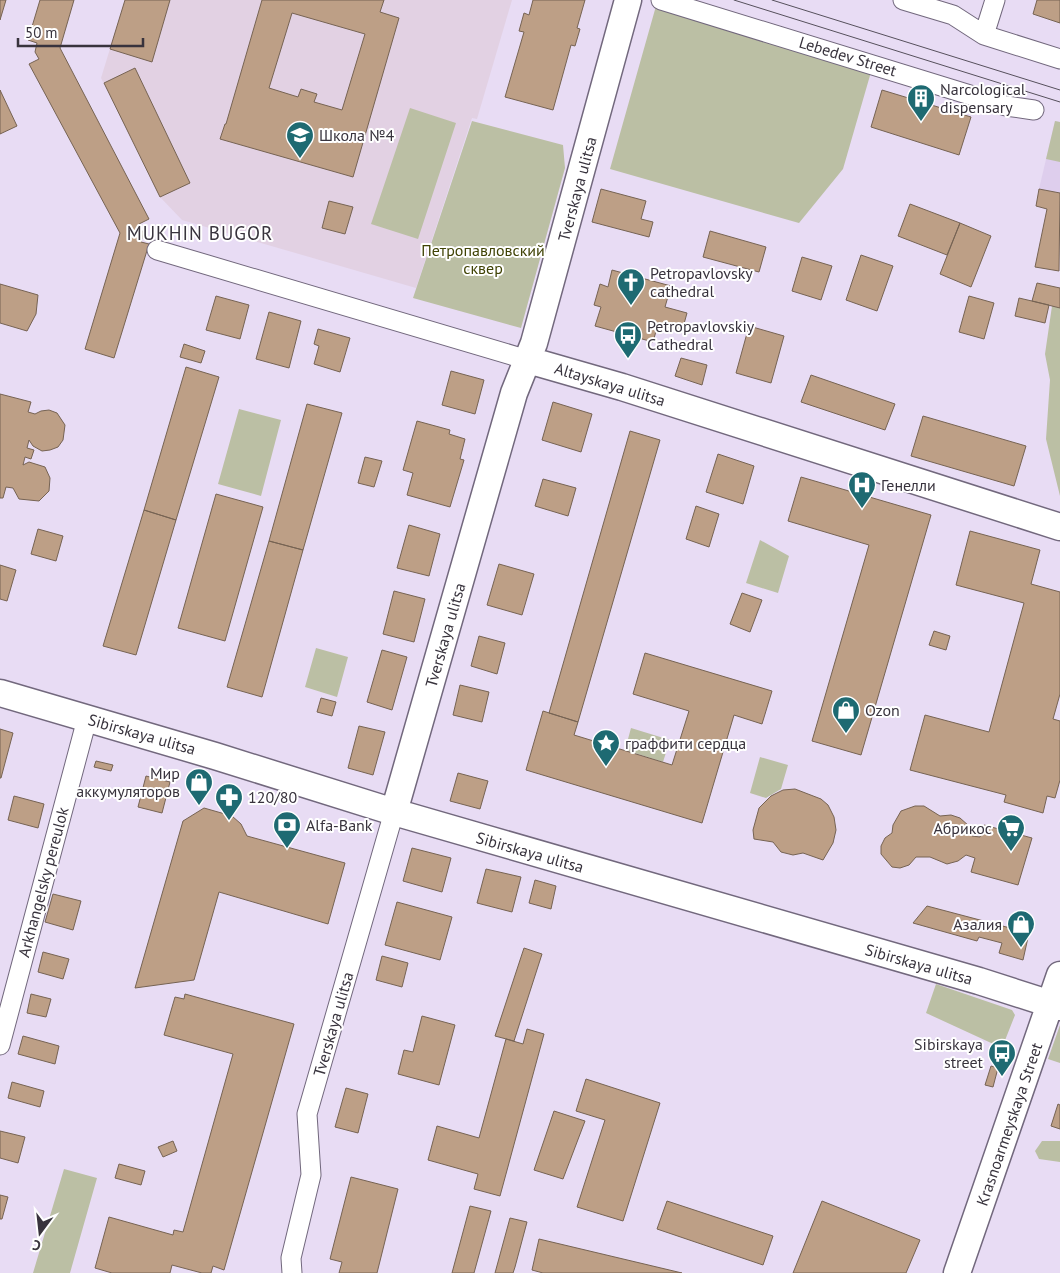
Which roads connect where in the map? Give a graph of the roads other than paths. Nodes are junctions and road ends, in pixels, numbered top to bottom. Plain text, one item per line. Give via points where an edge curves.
1 (628, 0) edge
2 (662, 0) edge
3 (903, 0) edge
4 (994, 0) edge
5 (984, 35) junction
6 (1060, 59) edge
7 (1034, 110) dead end
8 (157, 250) dead end
9 (528, 360) junction
10 (1060, 528) edge
11 (0, 693) edge
12 (87, 719) junction
13 (394, 812) junction
14 (1060, 975) edge
15 (1055, 1006) edge
16 (0, 1045) edge
17 (292, 1273) edge
18 (957, 1273) edge

1 - 9 main road, Tverskaya ulitsa
2 - 7 street, Lebedev Street via 1006,106
3 - 5 street via 953,15
4 - 5 street
5 - 6 street
8 - 9 street, Altayskaya ulitsa
9 - 10 main road, Altayskaya ulitsa via 622,387
9 - 13 main road, Tverskaya ulitsa via 514,393
11 - 12 main road, Sibirskaya ulitsa
12 - 13 main road, Sibirskaya ulitsa
12 - 16 street, Arkhangelsky pereulok
13 - 15 main road, Sibirskaya ulitsa via 979,981
13 - 17 street, Tverskaya ulitsa via 307,1114 311,1175 291,1258
14 - 15 main road, Krasnoarmeyskaya Street
15 - 18 main road, Krasnoarmeyskaya Street

